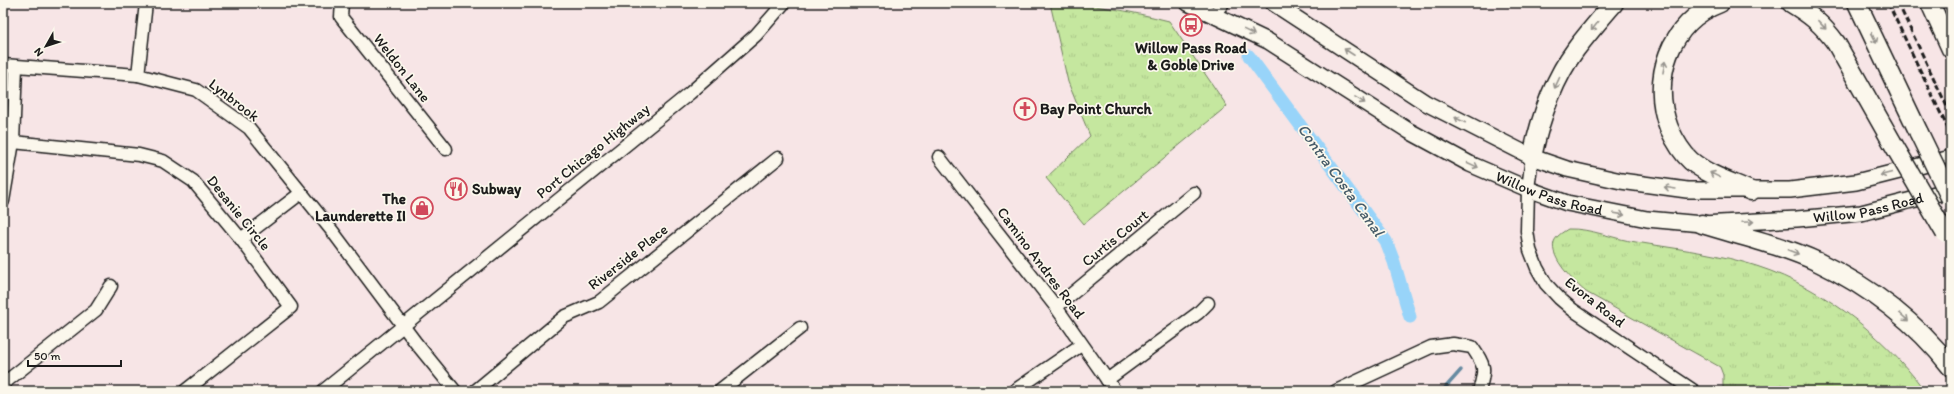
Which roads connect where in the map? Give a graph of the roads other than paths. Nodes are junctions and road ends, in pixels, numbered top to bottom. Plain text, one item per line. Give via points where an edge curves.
1 (146, 3) edge
2 (342, 3) edge
3 (784, 3) edge
4 (1188, 3) edge
5 (1273, 3) edge
6 (1614, 3) edge
7 (1720, 3) edge
8 (1791, 3) edge
9 (1857, 3) edge
10 (1930, 3) edge
11 (1938, 3) edge
12 (1219, 9) edge
13 (1951, 26) edge
14 (1951, 49) edge
15 (3, 65) edge
16 (16, 67) junction
17 (138, 75) junction
18 (13, 142) junction
19 (446, 149) dead end
20 (939, 157) dead end
21 (1532, 157) junction
22 (778, 158) dead end
23 (1951, 158) edge
24 (1528, 189) junction
25 (1951, 190) edge
26 (1751, 191) junction
27 (301, 193) junction
28 (1194, 193) dead end
29 (1951, 199) edge
30 (3, 201) edge
31 (1702, 224) junction
32 (1948, 238) edge
33 (241, 239) junction
34 (110, 286) dead end
35 (1208, 303) dead end
36 (1056, 307) junction
37 (403, 326) junction
38 (800, 328) dead end
39 (1082, 345) junction
40 (1951, 367) edge
41 (1107, 380) junction
42 (3, 384) edge
43 (185, 391) edge
44 (323, 391) edge
45 (455, 391) edge
46 (476, 391) edge
47 (720, 391) edge
48 (1014, 391) edge
49 (1114, 391) edge
50 (1336, 391) edge
51 (1479, 391) edge
52 (1694, 391) edge

1 - 17 street
2 - 19 street, Weldon Lane via 341,16
3 - 37 street, Port Chicago Highway via 756,35 690,93
4 - 12 main road, Willow Pass Road
21 -> 5 main road, Willow Pass Road via 1426,103
6 -> 21 highway via 1576,49 1557,82 1538,129
26 -> 7 highway via 1690,161 1673,138 1663,113 1661,86 1664,62 1674,40 1689,23 1710,6
8 -> 32 highway, bridge via 1812,15 1836,43
9 -> 29 highway, bridge
10 - 14 highway
11 - 13 highway
12 -> 24 main road, Willow Pass Road via 1409,131 1470,164
15 - 16 street, Lynbrook
16 - 17 street, Lynbrook
16 - 18 street
17 - 27 street, Lynbrook via 196,90 249,128
18 - 30 street
18 - 33 street, Desanie Circle via 139,155 163,161 193,181
20 - 36 street, Camino Andres Road
21 - 24 street, Evora Road
26 -> 21 main road, Willow Pass Road via 1687,190 1621,181 1567,169
22 - 46 street, Riverside Place via 598,302 564,317
23 -> 26 main road, Willow Pass Road via 1856,182 1790,190
24 -> 31 main road, Willow Pass Road via 1567,203 1604,212
24 - 52 street, Evora Road via 1527,231 1530,250 1546,284 1573,310
31 -> 25 main road, Willow Pass Road via 1861,213
27 - 33 street
27 - 37 street, Lynbrook
28 - 36 street, Curtis Court
31 -> 40 highway via 1786,250 1846,276 1919,330
33 - 43 street, Desanie Circle via 291,307
34 - 42 street via 96,310
35 - 41 street
36 - 39 street, Camino Andres Road
37 - 44 street, Port Chicago Highway
37 - 45 street, Lynbrook
38 - 47 street
39 - 41 street, Camino Andres Road
39 - 48 street
41 - 49 street, Camino Andres Road
50 - 51 street via 1431,347 1453,344 1472,347 1484,365

